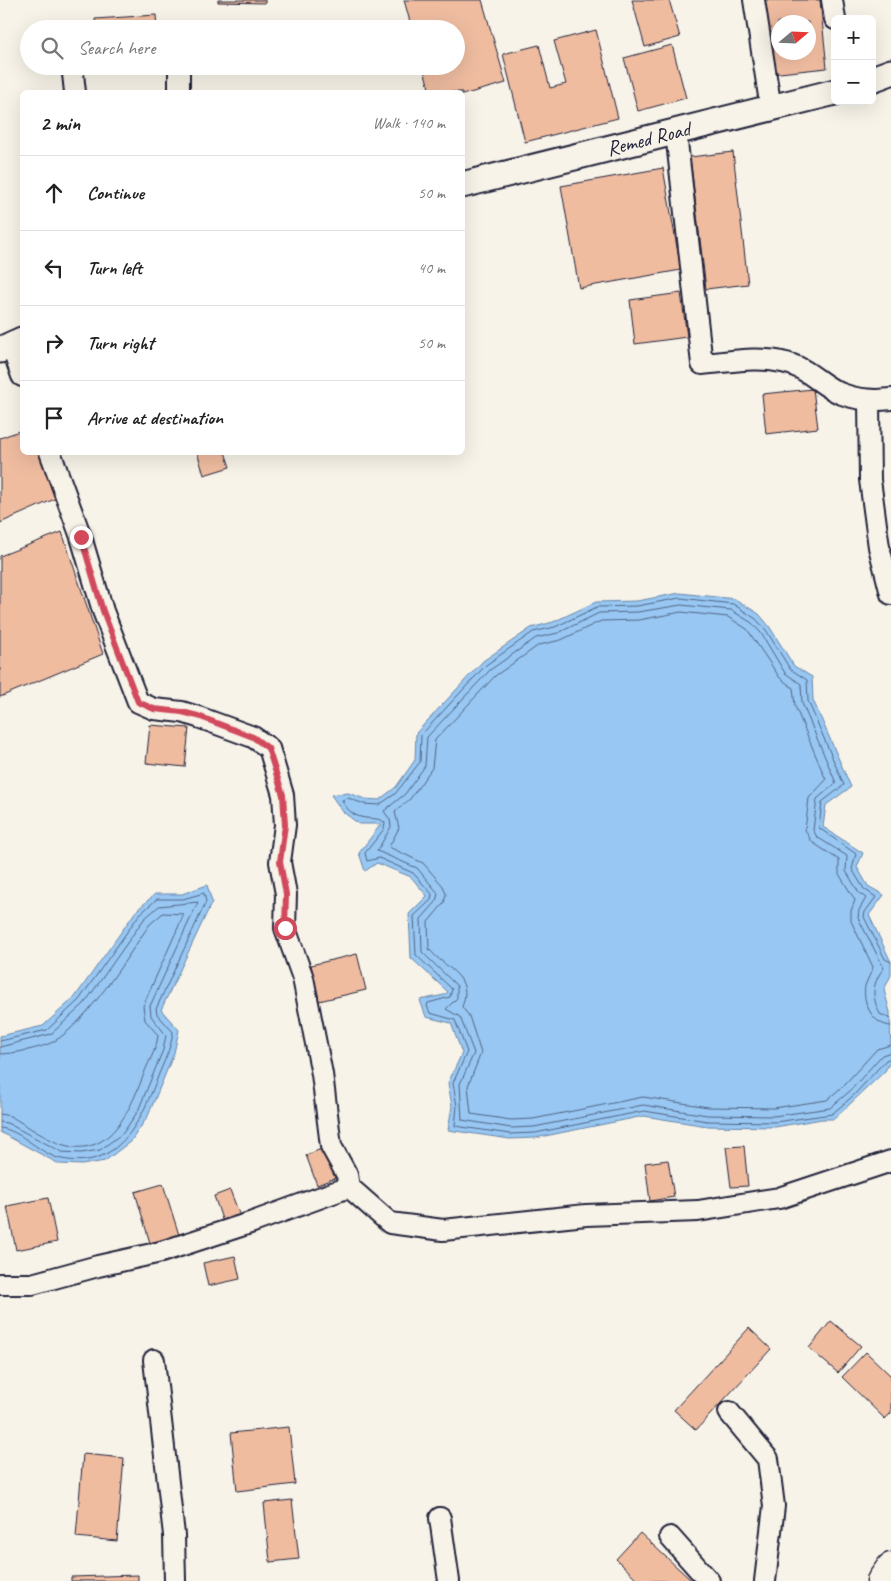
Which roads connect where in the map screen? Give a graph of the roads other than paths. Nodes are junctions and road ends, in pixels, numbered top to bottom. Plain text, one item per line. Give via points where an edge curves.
1 (754, 0) edge
2 (832, 0) edge
3 (834, 15) edge
4 (891, 72) edge
5 (179, 75) edge
6 (876, 78) edge
7 (179, 90) edge
8 (831, 93) edge
9 (771, 109) junction
10 (676, 133) junction
11 (465, 184) edge
12 (11, 345) edge
13 (20, 370) edge
14 (891, 399) edge
15 (869, 401) junction
16 (51, 455) edge
17 (891, 594) edge
18 (891, 1161) edge
19 (349, 1187) junction
20 (0, 1284) edge
21 (154, 1360) dead end
22 (729, 1412) dead end
23 (440, 1518) dead end
24 (670, 1537) dead end
25 (891, 1566) edge
26 (175, 1581) edge
27 (449, 1581) edge
28 (710, 1581) edge
29 (765, 1581) edge
30 (881, 1581) edge

1 - 9 street
2 - 3 street
4 - 6 street
5 - 7 street
8 - 9 street, Remed Road
9 - 10 street, Remed Road
10 - 11 street, Remed Road
10 - 15 street via 702,364 740,358 782,362 807,370 841,394
12 - 13 street
14 - 15 street
15 - 17 street via 870,480 878,547
16 - 19 street via 103,611 138,702 154,709 198,716 253,737 268,748 283,795 285,825 280,862 286,894 285,928 303,978 322,1074 331,1146 347,1175
18 - 19 street via 779,1198 698,1211 586,1214 443,1230 390,1223
19 - 20 street via 161,1252 32,1284
21 - 26 street via 174,1535
22 - 29 street via 768,1459 774,1506
23 - 27 street
24 - 28 street
25 - 30 main road

